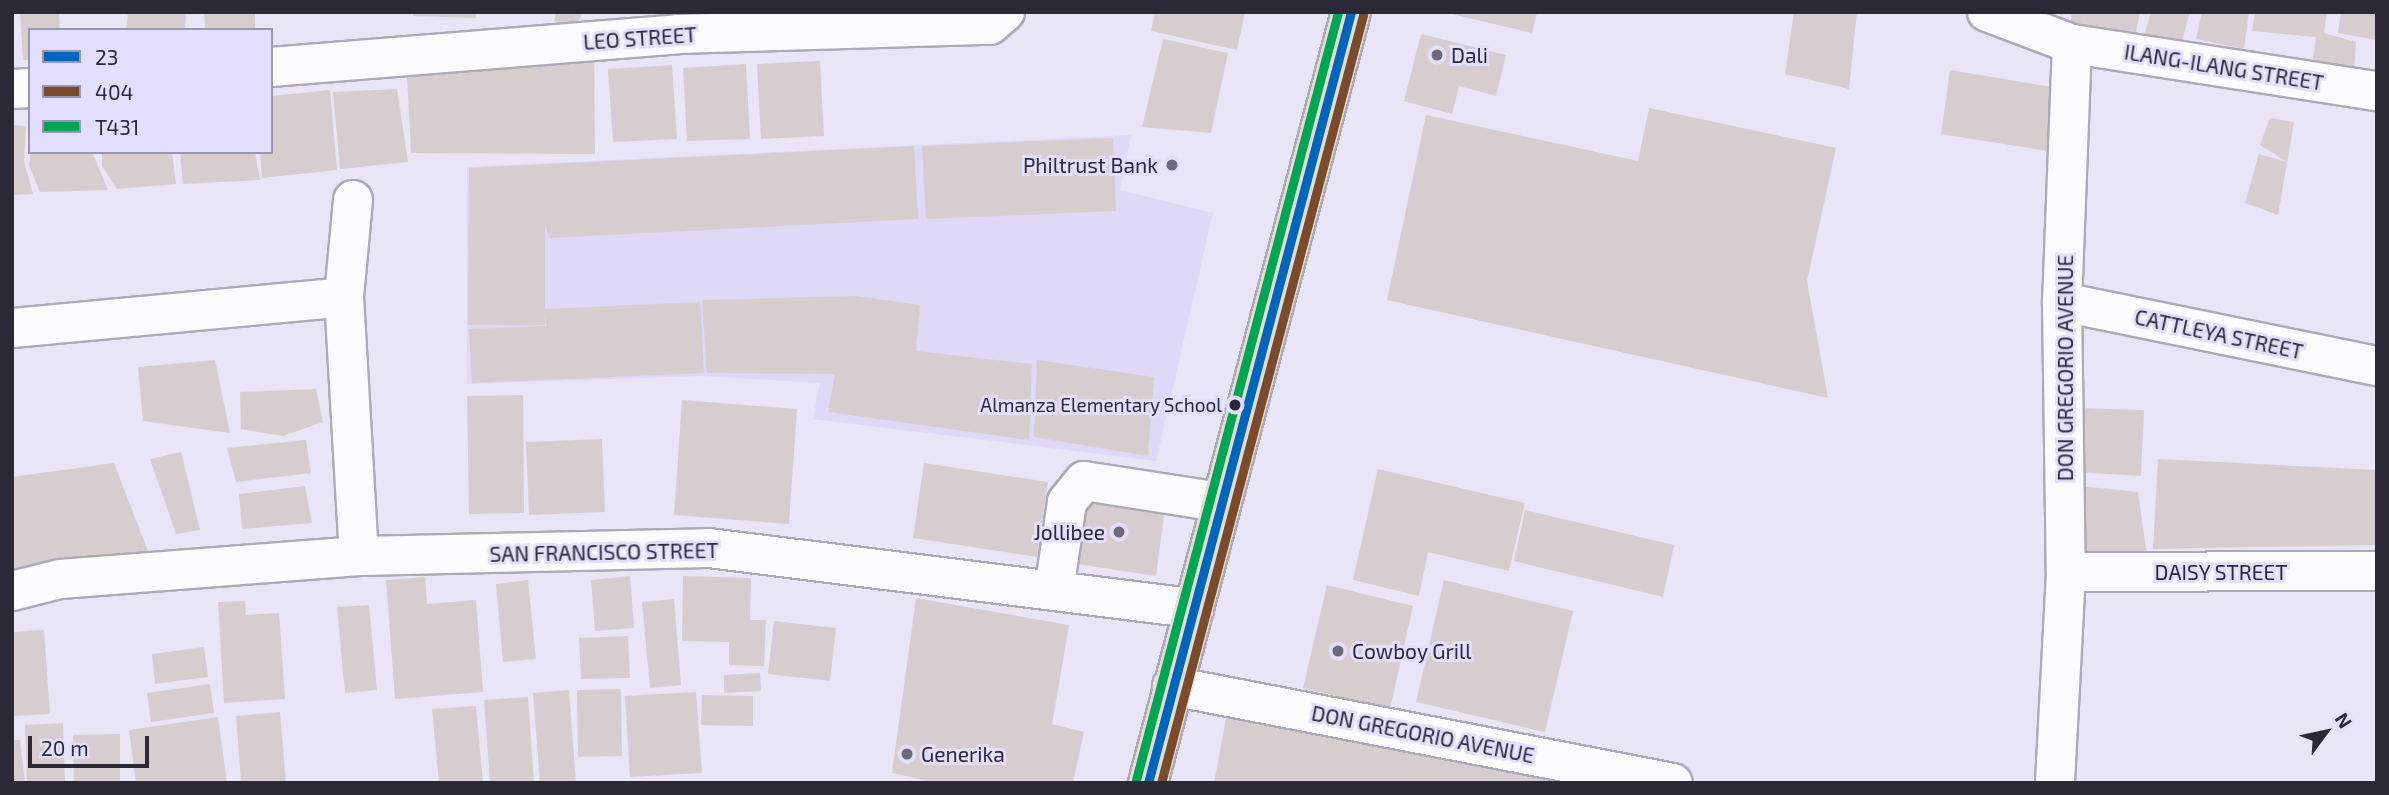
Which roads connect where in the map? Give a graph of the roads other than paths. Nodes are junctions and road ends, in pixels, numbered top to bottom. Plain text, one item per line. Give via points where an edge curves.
1 (1005, 12) edge
2 (1351, 12) edge
3 (1987, 12) edge
4 (2072, 44) junction
5 (273, 67) edge
6 (2377, 91) edge
7 (353, 200) dead end
8 (344, 297) junction
9 (2062, 302) junction
10 (12, 328) edge
11 (2377, 366) edge
12 (1220, 502) junction
13 (359, 556) junction
14 (2066, 572) junction
15 (2377, 572) edge
16 (12, 591) edge
17 (1054, 591) junction
18 (1194, 608) junction
19 (1172, 686) junction
20 (1148, 783) edge
21 (1673, 783) edge
22 (2055, 783) edge

1 - 5 street, LEO STREET via 990,25 678,34
2 - 12 highway
3 - 4 street
4 - 6 street, ILANG-ILANG STREET
4 - 9 street, DON GREGORIO AVENUE
7 - 8 street
8 - 10 street
8 - 13 street
9 - 11 street, CATTLEYA STREET
9 - 14 street, DON GREGORIO AVENUE
12 - 17 street via 1084,481 1067,502
12 - 18 highway
13 - 16 street, SAN FRANCISCO STREET via 60,579
13 - 17 street, SAN FRANCISCO STREET via 709,548
14 - 15 street, DAISY STREET
14 - 22 street, DON GREGORIO AVENUE
17 - 18 street, SAN FRANCISCO STREET
18 - 19 highway
19 - 20 highway
19 - 21 street, DON GREGORIO AVENUE

